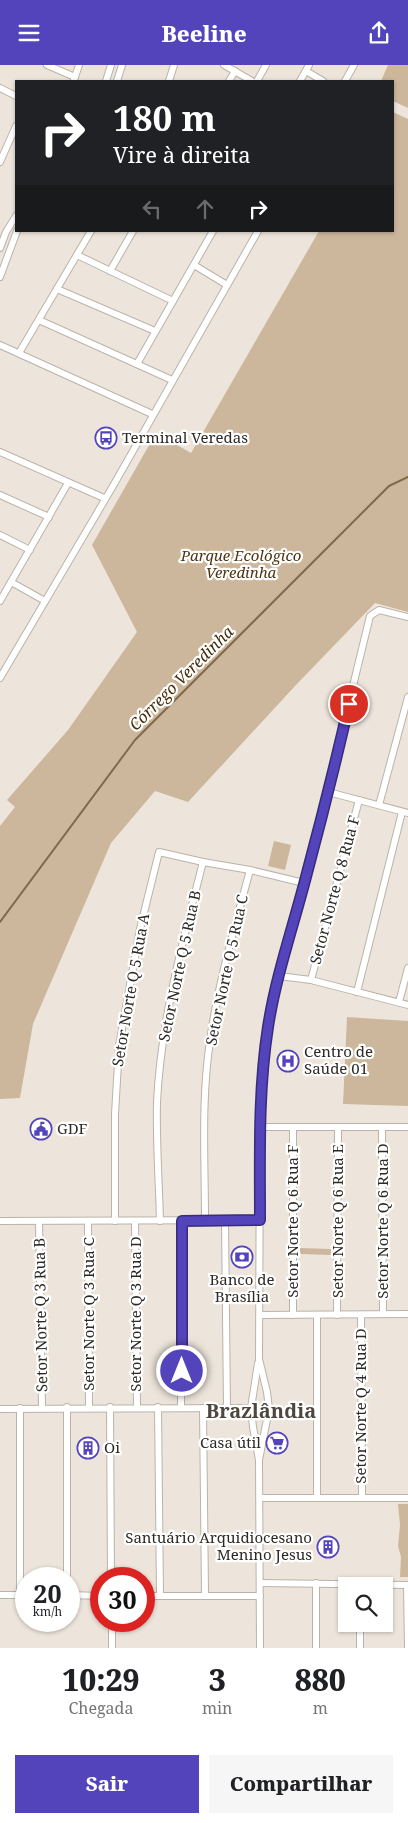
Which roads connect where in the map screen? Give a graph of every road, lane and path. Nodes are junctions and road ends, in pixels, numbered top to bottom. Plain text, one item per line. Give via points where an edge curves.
1 (47, 65) edge
2 (79, 65) edge
3 (111, 65) edge
4 (122, 65) edge
5 (174, 65) edge
6 (224, 65) edge
7 (266, 65) edge
8 (354, 65) edge
9 (308, 68) edge
10 (235, 71) junction
11 (75, 79) edge
12 (170, 79) edge
13 (106, 80) edge
14 (117, 80) edge
15 (230, 80) edge
16 (250, 80) edge
17 (258, 80) edge
18 (301, 80) edge
19 (322, 80) edge
20 (346, 80) edge
21 (0, 89) edge
22 (15, 96) edge
23 (15, 128) edge
24 (0, 163) edge
25 (15, 218) edge
26 (18, 232) edge
27 (90, 232) edge
28 (132, 232) edge
29 (212, 232) edge
30 (257, 232) edge
31 (0, 248) edge
32 (77, 255) junction
33 (194, 265) junction
34 (110, 271) junction
35 (0, 277) edge
36 (227, 285) junction
37 (57, 289) junction
38 (173, 301) junction
39 (39, 320) junction
40 (155, 331) junction
41 (0, 345) edge
42 (19, 353) junction
43 (137, 364) junction
44 (172, 380) junction
45 (152, 414) junction
46 (0, 452) edge
47 (68, 483) junction
48 (0, 495) edge
49 (104, 498) junction
50 (49, 517) junction
51 (0, 535) edge
52 (30, 550) junction
53 (11, 582) junction
54 (0, 601) edge
55 (45, 601) junction
56 (408, 617) edge
57 (0, 678) edge
58 (408, 697) edge
59 (328, 792) junction
60 (359, 800) junction
61 (379, 805) junction
62 (405, 812) edge
63 (203, 862) junction
64 (250, 870) junction
65 (304, 883) junction
66 (408, 968) edge
67 (280, 976) junction
68 (311, 980) junction
69 (357, 992) junction
70 (399, 1003) junction
71 (408, 1005) edge
72 (260, 1127) junction
73 (293, 1127) junction
74 (338, 1127) junction
75 (382, 1127) junction
76 (408, 1127) edge
77 (205, 1220) junction
78 (225, 1220) junction
79 (260, 1220) junction
80 (0, 1221) edge
81 (39, 1221) junction
82 (88, 1221) junction
83 (115, 1221) junction
84 (135, 1221) junction
85 (160, 1221) junction
86 (182, 1221) junction
87 (408, 1314) edge
88 (260, 1315) junction
89 (292, 1315) junction
90 (317, 1315) junction
91 (337, 1315) junction
92 (361, 1315) junction
93 (383, 1315) junction
94 (259, 1359) junction
95 (267, 1392) junction
96 (253, 1393) junction
97 (67, 1407) junction
98 (89, 1407) junction
99 (110, 1407) junction
100 (137, 1407) junction
101 (158, 1407) junction
102 (203, 1407) junction
103 (20, 1408) junction
104 (42, 1408) junction
105 (181, 1408) junction
106 (227, 1408) junction
107 (251, 1408) junction
108 (0, 1409) edge
109 (253, 1427) junction
110 (266, 1427) junction
111 (260, 1460) junction
112 (260, 1498) junction
113 (316, 1498) junction
114 (362, 1498) junction
115 (408, 1498) edge
116 (23, 1567) edge
117 (67, 1567) edge
118 (112, 1567) edge
119 (260, 1583) junction
120 (316, 1583) junction
121 (338, 1584) edge
122 (393, 1585) edge
123 (408, 1585) edge
124 (205, 1594) junction
125 (0, 1595) edge
126 (15, 1595) edge
127 (155, 1595) edge
128 (160, 1595) junction
129 (260, 1596) junction
130 (112, 1632) edge
131 (360, 1632) edge
132 (112, 1648) edge
133 (260, 1648) edge
134 (316, 1648) edge
135 (360, 1648) edge
136 (408, 1648) edge

1 - 11 street
2 - 11 street
3 - 13 street
4 - 14 street
5 - 12 street
6 - 10 street
7 - 17 street
8 - 20 street
9 - 18 street
9 - 19 street
10 - 15 street
10 - 16 street
21 - 22 street
23 - 24 street
25 - 31 street
26 - 35 street
27 - 32 street
28 - 34 street
29 - 33 street
30 - 36 street
32 - 34 street
32 - 37 street
33 - 36 street
33 - 38 street
34 - 38 street
36 - 44 street
37 - 39 street
37 - 40 street
38 - 40 street
39 - 42 street
39 - 43 street
40 - 43 street
41 - 42 street
42 - 45 street
43 - 44 street
44 - 45 street
45 - 49 street
46 - 47 street
47 - 49 street
47 - 50 street
48 - 50 street
49 - 55 street
50 - 52 street
51 - 52 street
52 - 53 street
53 - 54 street
53 - 55 street
55 - 57 street
56 - 59 street via 379,610 370,616
58 - 61 street
59 - 60 street
59 - 65 street
60 - 61 street
60 - 68 street, Setor Norte Q 8 Rua F
61 - 62 street
62 - 69 street
63 - 64 street
63 - 83 street, Setor Norte Q 5 Rua A via 159,852 140,929 119,1046
63 - 85 street, Setor Norte Q 5 Rua B via 165,1028 157,1102
64 - 65 street
64 - 77 street, Setor Norte Q 5 Rua C via 210,1041 204,1105
65 - 67 street
66 - 70 street
67 - 68 street
67 - 72 street via 267,1034
68 - 69 street
69 - 70 street
70 - 71 street
72 - 73 street
72 - 79 street
73 - 74 street
73 - 89 street, Setor Norte Q 6 Rua F
74 - 75 street
74 - 91 street, Setor Norte Q 6 Rua E
75 - 76 street
75 - 93 street, Setor Norte Q 6 Rua D
77 - 78 street
77 - 86 street
78 - 79 street
78 - 106 street
79 - 88 street
80 - 81 street
81 - 82 street
81 - 104 street, Setor Norte Q 3 Rua B
82 - 83 street
82 - 98 street, Setor Norte Q 3 Rua C
83 - 84 street
84 - 85 street
84 - 100 street, Setor Norte Q 3 Rua D
85 - 86 street
86 - 105 street
87 - 93 street
88 - 89 street
88 - 94 street
89 - 90 street
90 - 91 street
90 - 113 street
91 - 92 street
92 - 93 street
92 - 114 street, Setor Norte Q 4 Rua D
94 - 95 street
94 - 96 street
95 - 96 street via 260,1389
95 - 110 street
96 - 107 street
97 - 98 street
97 - 104 street
97 - 117 street
98 - 99 street
99 - 100 street
99 - 118 street
100 - 101 street
101 - 105 street
101 - 128 street
102 - 105 street
102 - 106 street
102 - 124 street
103 - 104 street
103 - 108 street
103 - 116 street
106 - 107 street
107 - 109 street
109 - 110 street via 260,1430
109 - 111 street
110 - 111 street
111 - 112 street
112 - 113 street
112 - 119 street
113 - 114 street
114 - 115 street
119 - 120 street
119 - 129 street
120 - 121 street
120 - 134 street
122 - 123 street
123 - 136 street
124 - 128 street
124 - 129 street
125 - 126 street
127 - 128 street
129 - 133 street
130 - 132 street
131 - 135 street

